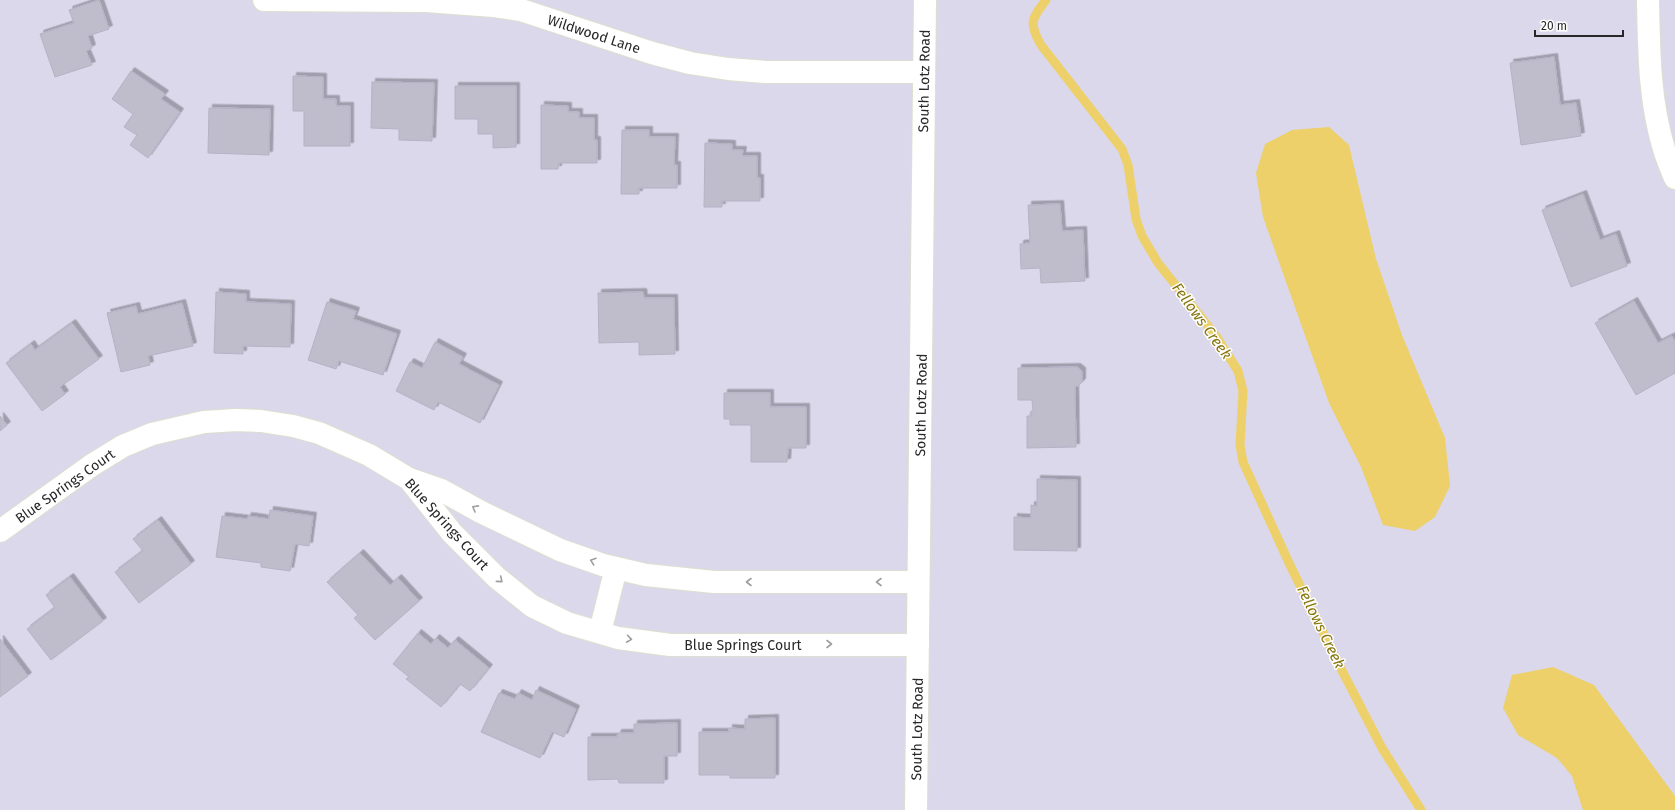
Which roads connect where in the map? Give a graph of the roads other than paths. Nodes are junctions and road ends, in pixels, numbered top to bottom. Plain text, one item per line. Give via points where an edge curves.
1 (264, 0) edge
2 (925, 0) edge
3 (1648, 0) edge
4 (924, 72) junction
5 (1675, 178) edge
6 (409, 479) junction
7 (0, 531) edge
8 (616, 568) junction
9 (918, 582) junction
10 (600, 632) junction
11 (918, 645) junction
12 (916, 810) edge

1 - 4 street, Wildwood Lane via 426,1 521,10 652,53 728,70
2 - 4 street, South Lotz Road
3 - 5 street via 1652,94 1664,149
4 - 9 street, South Lotz Road
6 - 7 street, Blue Springs Court via 369,455 319,433 261,421 204,422 152,434 123,446
8 -> 6 street via 560,550 441,490
6 -> 10 street, Blue Springs Court via 452,533 496,577 532,606 567,623
9 -> 8 street via 714,582 652,576
8 - 10 street
9 - 11 street, South Lotz Road
10 -> 11 street, Blue Springs Court via 618,638 670,645
11 - 12 street, South Lotz Road

